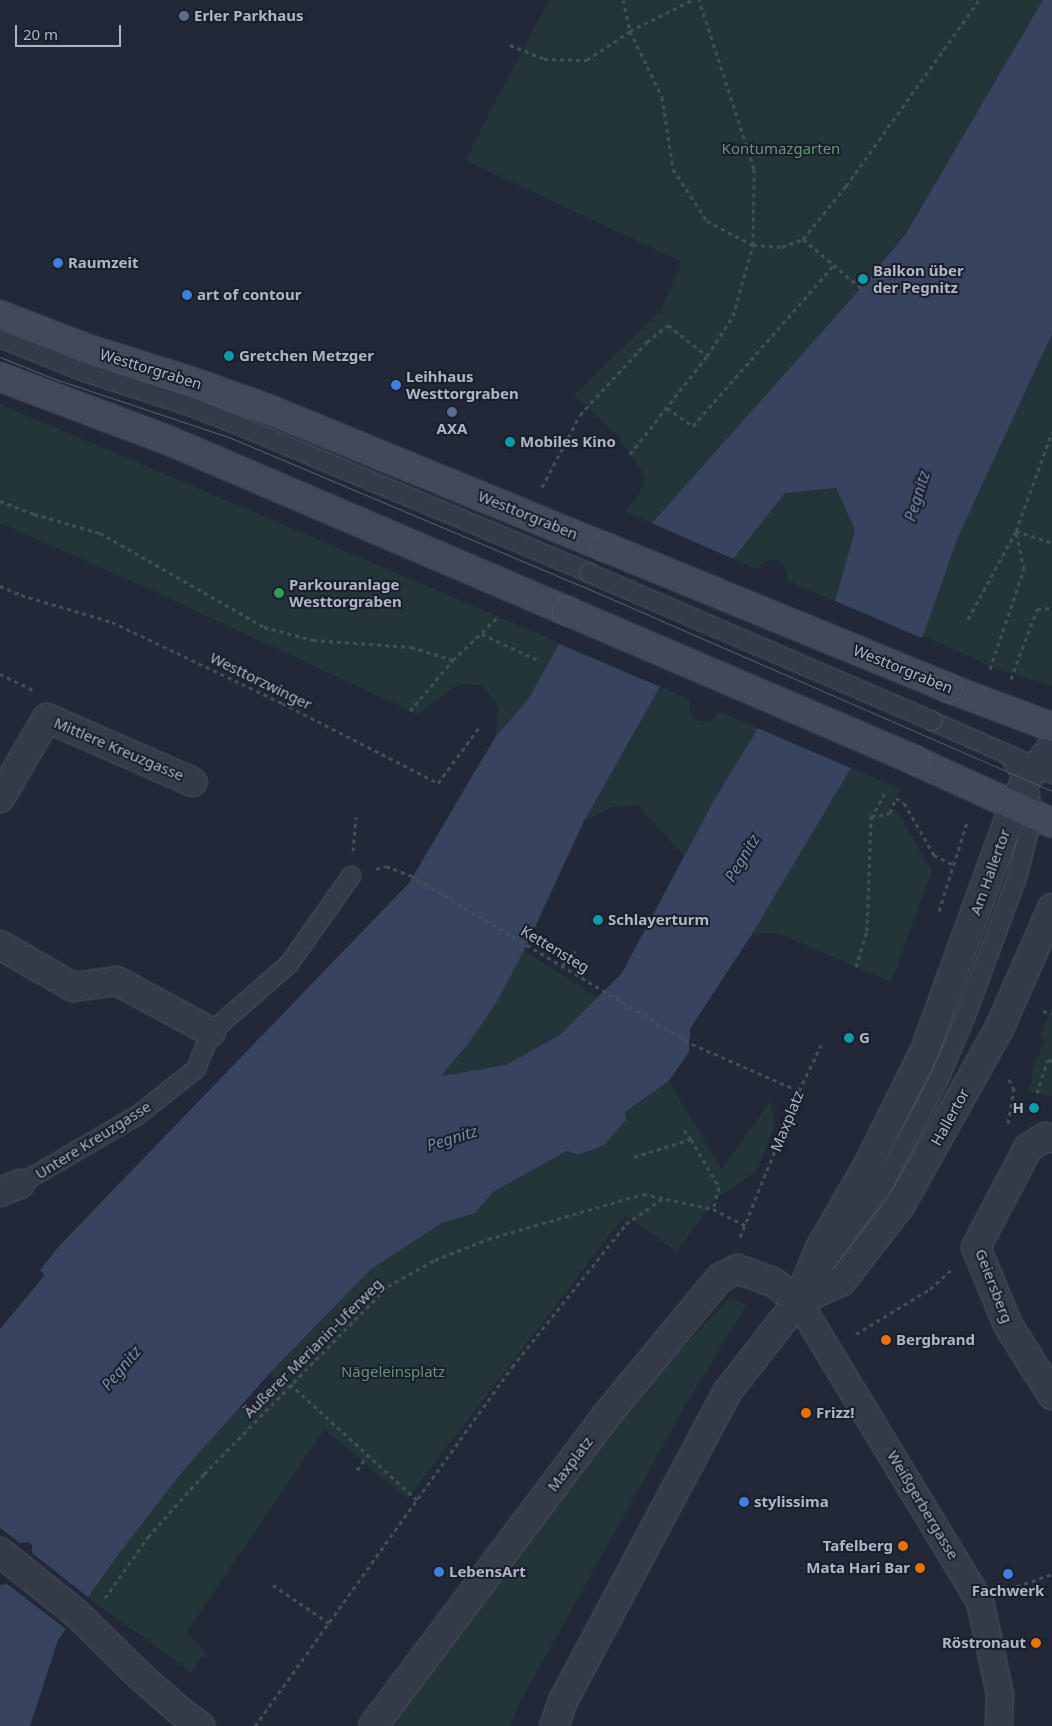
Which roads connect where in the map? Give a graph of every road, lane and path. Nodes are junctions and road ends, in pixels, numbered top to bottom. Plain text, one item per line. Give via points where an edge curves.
1 (623, 0) edge
2 (692, 0) edge
3 (699, 0) edge
4 (979, 0) edge
5 (630, 31) junction
6 (510, 45) dead end
7 (803, 239) junction
8 (753, 245) junction
9 (834, 265) junction
10 (861, 288) dead end
11 (0, 315) edge
12 (0, 338) edge
13 (707, 356) junction
14 (0, 377) edge
15 (667, 408) junction
16 (1052, 432) edge
17 (630, 454) dead end
18 (540, 492) dead end
19 (0, 501) edge
20 (1016, 531) junction
21 (1052, 543) edge
22 (0, 586) edge
23 (1052, 608) edge
24 (498, 617) dead end
25 (968, 620) dead end
26 (482, 634) junction
27 (453, 660) junction
28 (540, 661) dead end
29 (987, 677) dead end
30 (1009, 684) dead end
31 (410, 711) dead end
32 (482, 725) dead end
33 (1052, 727) edge
34 (1041, 767) edge
35 (193, 782) dead end
36 (885, 793) dead end
37 (0, 798) edge
38 (1032, 814) edge
39 (356, 817) dead end
40 (871, 818) junction
41 (968, 818) dead end
42 (386, 866) dead end
43 (351, 876) joint
44 (1052, 908) edge
45 (0, 946) edge
46 (577, 949) dead end
47 (562, 966) junction
48 (856, 967) dead end
49 (211, 1032) junction
50 (821, 1045) dead end
51 (951, 1054) joint
52 (1052, 1061) edge
53 (1007, 1076) dead end
54 (799, 1091) junction
55 (1037, 1093) dead end
56 (1010, 1114) dead end
57 (684, 1130) dead end
58 (1052, 1138) edge
59 (690, 1139) junction
60 (634, 1157) dead end
61 (876, 1175) junction
62 (10, 1188) edge
63 (664, 1198) junction
64 (713, 1209) junction
65 (745, 1225) joint
66 (930, 1289) dead end
67 (798, 1301) junction
68 (830, 1350) junction
69 (290, 1384) junction
70 (1052, 1395) edge
71 (368, 1455) junction
72 (357, 1470) dead end
73 (417, 1500) junction
74 (0, 1552) edge
75 (1052, 1574) edge
76 (1020, 1584) dead end
77 (273, 1585) dead end
78 (82, 1618) junction
79 (329, 1623) junction
80 (190, 1719) edge
81 (255, 1726) edge
82 (373, 1726) edge
83 (554, 1726) edge
84 (999, 1726) edge

1 - 5 path
2 - 5 path
3 - 8 path via 754,169
4 - 7 path via 846,186
5 - 6 path via 587,60 544,59
5 - 8 path via 662,96 673,169 706,221
7 - 8 path via 782,247
7 - 9 path
8 - 13 path via 733,316
9 - 10 path
9 - 15 path via 693,426
11 - 33 main road, Westtorgraben, bridge via 85,348 268,409 948,688
12 - 34 lane, bridge via 84,372 233,423 589,573 1010,757
13 - 15 path
13 - 18 path via 668,325 647,342 580,415
14 - 38 main road, bridge via 170,441 914,760
15 - 17 path
16 - 20 path
19 - 27 path via 100,533 264,627 313,640 411,647
20 - 21 path
20 - 25 path
20 - 29 path via 1024,569
22 - 32 path, Westtorzwinger via 112,622 282,703 438,783
23 - 30 path via 1037,609
24 - 26 path
26 - 27 path
26 - 28 path
27 - 31 path
34 - 38 street, Am Hallertor
35 - 37 street, Mittlere Kreuzgasse via 47,718
36 - 40 path
38 - 51 lane, Am Hallertor via 1018,875
38 - 61 street, Am Hallertor via 943,1004
39 - 43 path
40 - 41 path via 890,813 896,798 904,803 934,855 954,865
40 - 48 path via 867,931
42 - 47 path, Kettensteg via 410,875
43 - 49 lane, Untere Kreuzgasse via 289,964
44 - 67 street, Hallertor via 1000,1029 900,1206 842,1281
45 - 49 street via 73,987 117,982
46 - 47 path
47 - 54 path, Kettensteg via 692,1044
49 - 62 lane, Untere Kreuzgasse via 196,1069 138,1115
50 - 54 path, Maxplatz
51 - 61 lane, Hallertor
52 - 55 path via 1048,1060
53 - 56 path via 1014,1090
54 - 65 path, Maxplatz
57 - 59 path
58 - 70 street, Geiersberg via 1046,1137 1028,1148 976,1247 1008,1325
59 - 60 path
59 - 64 path via 719,1187
61 - 67 street via 820,1248
63 - 64 path, Äußerer Merianin-Uferweg
63 - 69 path, Äußerer Merianin-Uferweg via 643,1194 488,1239 435,1260 388,1286
63 - 73 path via 626,1224 512,1367
64 - 65 path, Äußerer Merianin-Uferweg
66 - 68 path
67 - 68 street, Weißgerbergasse
67 - 82 street, Maxplatz via 773,1282 738,1269 720,1278 604,1418
67 - 83 street via 728,1391 564,1699
68 - 84 street, Weißgerbergasse via 980,1601 1000,1694
69 - 71 path
69 - 78 path, Äußerer Merianin-Uferweg via 148,1537
71 - 72 path
71 - 73 path
73 - 79 path
74 - 78 street
75 - 76 path
77 - 79 path
78 - 80 street
79 - 81 path

